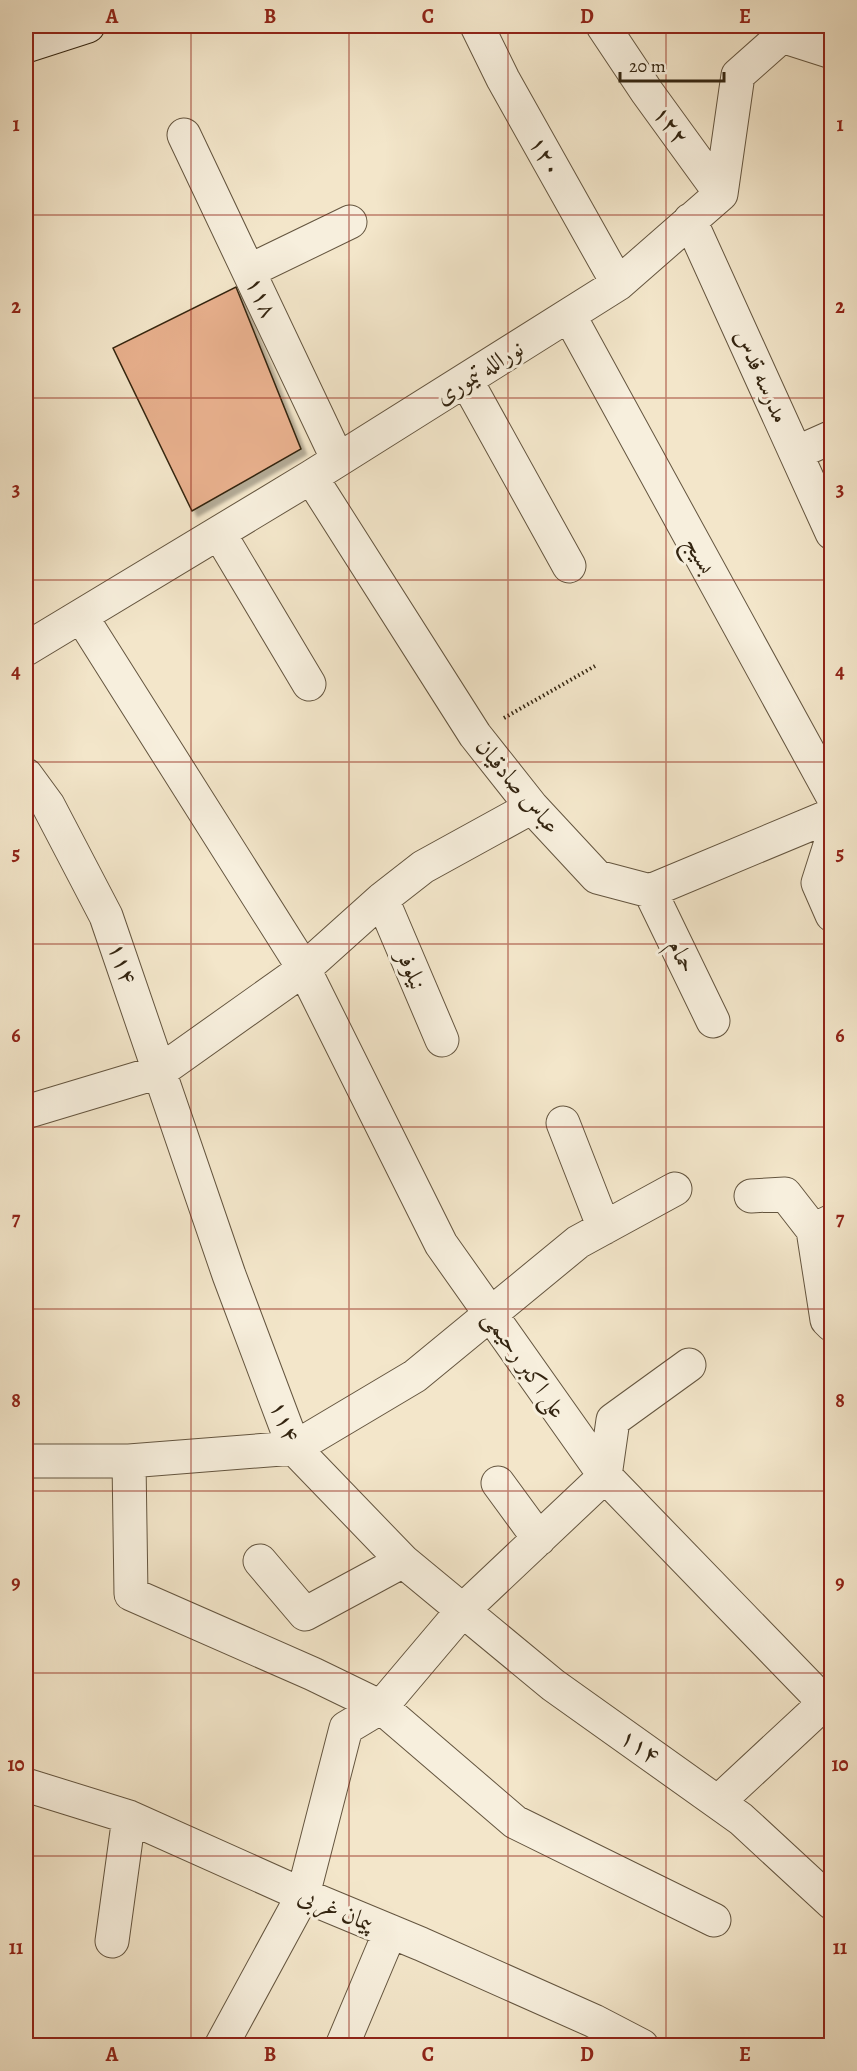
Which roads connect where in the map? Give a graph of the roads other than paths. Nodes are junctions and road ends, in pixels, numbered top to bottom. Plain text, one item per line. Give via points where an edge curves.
1 (88, 26) edge
2 (477, 26) edge
3 (603, 26) edge
4 (26, 46) edge
5 (831, 52) edge
6 (184, 135) dead end
7 (721, 194) junction
8 (690, 220) junction
9 (350, 222) dead end
10 (249, 272) junction
11 (618, 284) junction
12 (569, 315) junction
13 (466, 380) junction
14 (831, 437) edge
15 (796, 453) junction
16 (338, 460) junction
17 (311, 477) junction
18 (219, 533) junction
19 (831, 533) edge
20 (569, 566) dead end
21 (81, 616) junction
22 (26, 649) edge
23 (309, 684) dead end
24 (26, 775) edge
25 (831, 795) edge
26 (532, 807) junction
27 (831, 815) edge
28 (831, 839) edge
29 (650, 891) junction
30 (382, 899) junction
31 (831, 915) edge
32 (304, 969) junction
33 (713, 1021) dead end
34 (442, 1040) dead end
35 (159, 1071) junction
36 (26, 1113) edge
37 (564, 1123) dead end
38 (675, 1189) dead end
39 (751, 1196) dead end
40 (822, 1225) edge
41 (604, 1228) junction
42 (490, 1315) junction
43 (831, 1325) edge
44 (689, 1365) dead end
45 (294, 1448) junction
46 (26, 1461) edge
47 (129, 1461) junction
48 (605, 1476) junction
49 (498, 1483) dead end
50 (539, 1539) junction
51 (260, 1561) dead end
52 (403, 1561) junction
53 (463, 1610) junction
54 (828, 1700) edge
55 (381, 1707) junction
56 (26, 1785) edge
57 (718, 1802) junction
58 (129, 1817) junction
59 (303, 1895) junction
60 (831, 1903) edge
61 (714, 1920) dead end
62 (390, 1932) junction
63 (112, 1941) dead end
64 (221, 2046) edge
65 (342, 2046) edge
66 (642, 2046) edge

1 - 4 street
2 - 11 street, ۱۲۰
3 - 7 street, ۱۲۲
5 - 7 street via 782,36 738,75
6 - 10 street, ۱۱۸
7 - 8 street, نورالله تیموری
8 - 11 street, نورالله تیموری
8 - 15 street, مدرسه قدس
9 - 10 street
10 - 16 street, ۱۱۸
11 - 12 street, نورالله تیموری
12 - 13 street, نورالله تیموری
12 - 25 street, بسیج
13 - 16 street, نورالله تیموری
13 - 20 street
14 - 15 street
15 - 19 street, مدرسه قدس
16 - 17 street, نورالله تیموری
17 - 18 street, نورالله تیموری
17 - 26 street, عباس صادقیان via 475,735
18 - 21 street, نورالله تیموری
18 - 23 street
21 - 22 street, نورالله تیموری
21 - 32 street, علی اکبر رحیمی
24 - 35 street, ۱۱۴ via 48,805 106,916
26 - 29 street, عباس صادقیان via 597,877
26 - 30 street via 423,867
27 - 29 street
28 - 31 street via 818,883
29 - 33 street, حمام
30 - 32 street
30 - 34 street, نیلوفر
32 - 35 street
32 - 42 street, علی اکبر رحیمی via 441,1244
35 - 36 street
35 - 45 street, ۱۱۴
37 - 41 street
38 - 41 street
39 - 40 street via 785,1194
40 - 43 street via 827,1320
41 - 42 street via 578,1242
42 - 45 street via 415,1376
42 - 48 street, علی اکبر رحیمی
44 - 48 street via 614,1420
45 - 47 street
45 - 52 street, ۱۱۴
46 - 47 street
47 - 55 street via 131,1594
48 - 50 street
48 - 54 street, علی اکبر رحیمی
49 - 50 street
50 - 53 street
51 - 52 street via 305,1614
52 - 53 street, ۱۱۴
53 - 55 street
53 - 57 street, ۱۱۴ via 553,1685
54 - 57 street
55 - 59 street via 346,1728
55 - 61 street via 515,1822
56 - 58 street, پیمان غربی
57 - 60 street, ۱۱۴ via 741,1818
58 - 59 street, پیمان غربی
58 - 63 street
59 - 62 street, پیمان غربی
59 - 64 street
62 - 65 street
62 - 66 street, پیمان غربی

